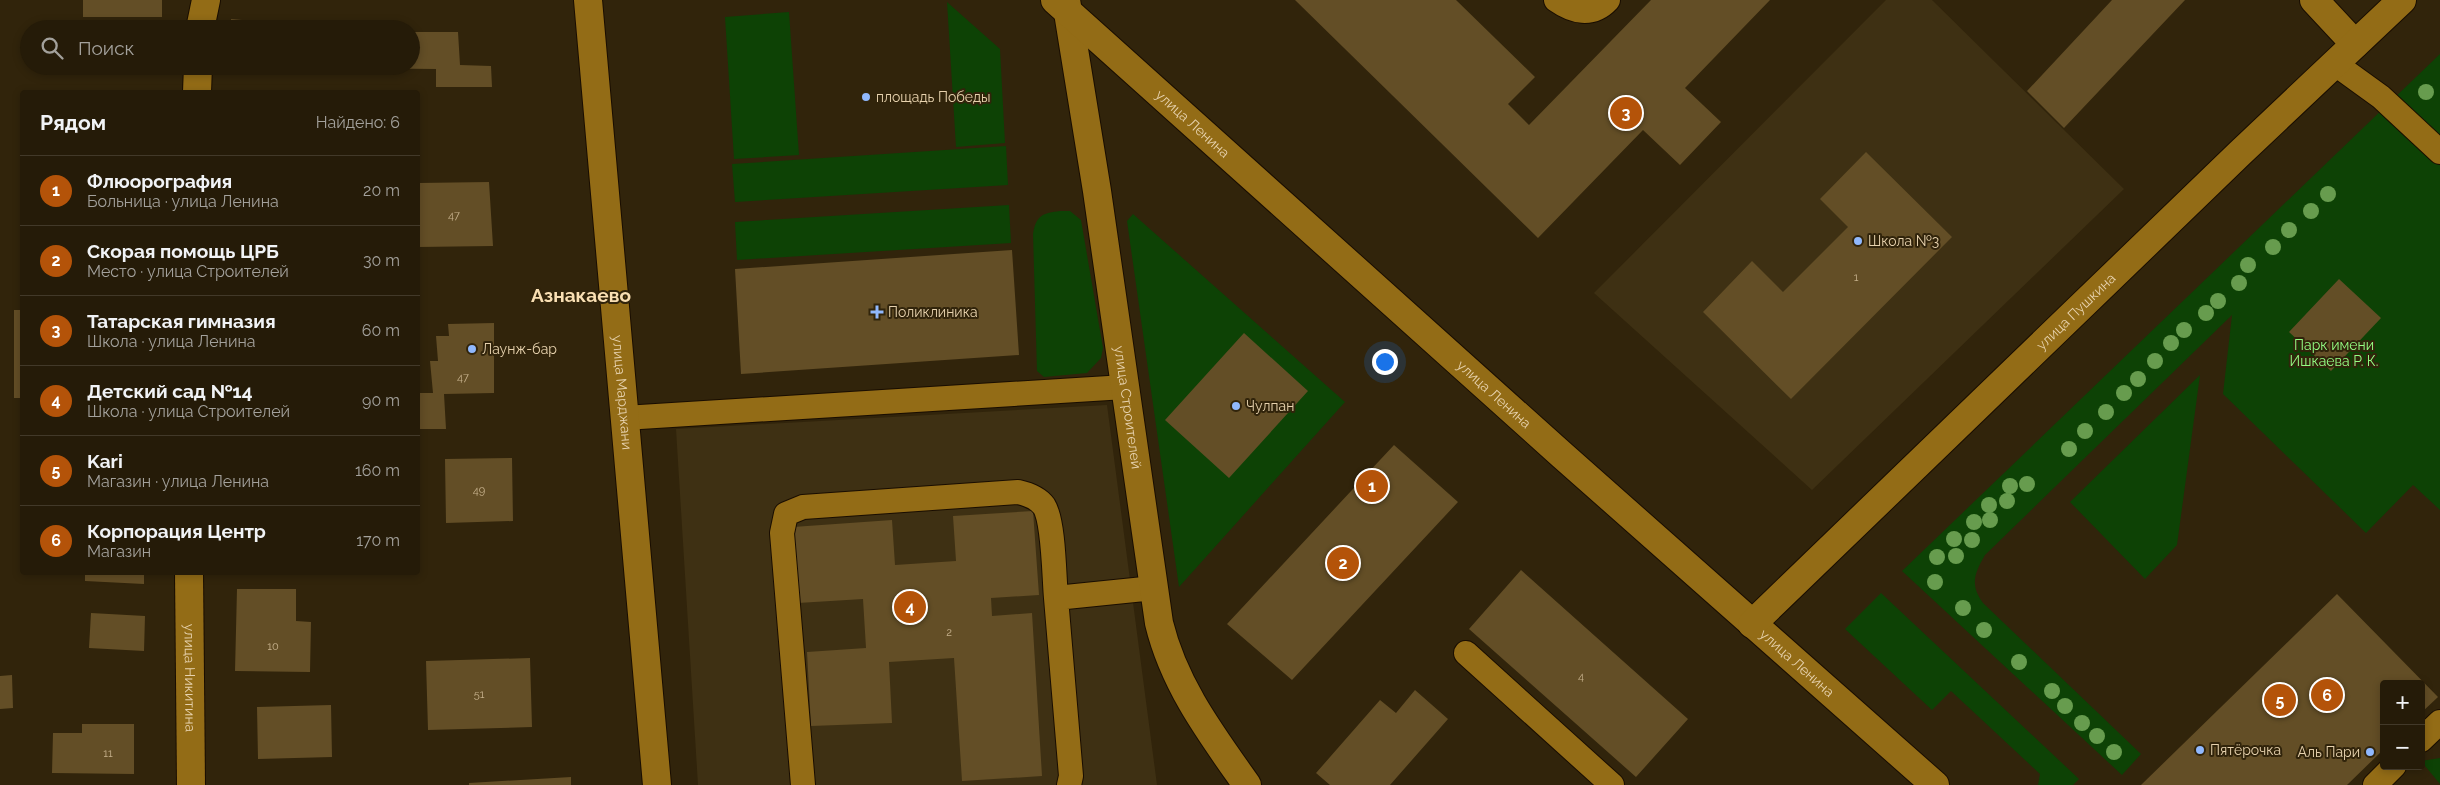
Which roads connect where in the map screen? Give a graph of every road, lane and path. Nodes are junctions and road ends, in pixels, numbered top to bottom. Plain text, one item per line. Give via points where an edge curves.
1 (206, 0) edge
2 (588, 0) edge
3 (1556, 0) edge
4 (1608, 0) edge
5 (2314, 0) edge
6 (2402, 0) edge
7 (1066, 2) edge
8 (202, 20) edge
9 (2355, 44) junction
10 (2334, 63) junction
11 (198, 75) edge
12 (198, 90) edge
13 (2440, 152) edge
14 (1126, 387) junction
15 (624, 418) junction
16 (190, 575) edge
17 (1154, 588) junction
18 (1056, 598) junction
19 (1752, 624) junction
20 (1466, 653) dead end
21 (2440, 722) edge
22 (2425, 736) edge
23 (2390, 770) edge
24 (191, 785) edge
25 (657, 785) edge
26 (803, 785) edge
27 (1069, 785) edge
28 (1247, 785) edge
29 (1612, 785) edge
30 (1935, 785) edge
31 (2375, 785) edge

1 - 8 main road
2 - 15 main road, улица Марджани
3 - 4 lane via 1575,11 1590,12
5 - 9 main road
6 - 9 main road, улица Пушкина
7 - 14 main road, улица Строителей via 1098,191
7 - 19 main road, улица Ленина via 1173,108
9 - 10 main road, улица Пушкина
10 - 13 lane via 2381,97
10 - 19 main road, улица Пушкина
11 - 12 main road
14 - 15 lane
14 - 17 main road, улица Строителей
15 - 25 main road, улица Марджани
16 - 24 main road, улица Никитина
17 - 18 lane
17 - 28 main road, улица Строителей via 1159,623 1173,668 1205,726
18 - 26 lane via 1049,518 1044,505 1030,495 1018,492 803,507 786,514 782,534
18 - 27 lane via 1071,776
19 - 30 main road, улица Ленина
20 - 29 lane
21 - 22 lane
23 - 31 lane

